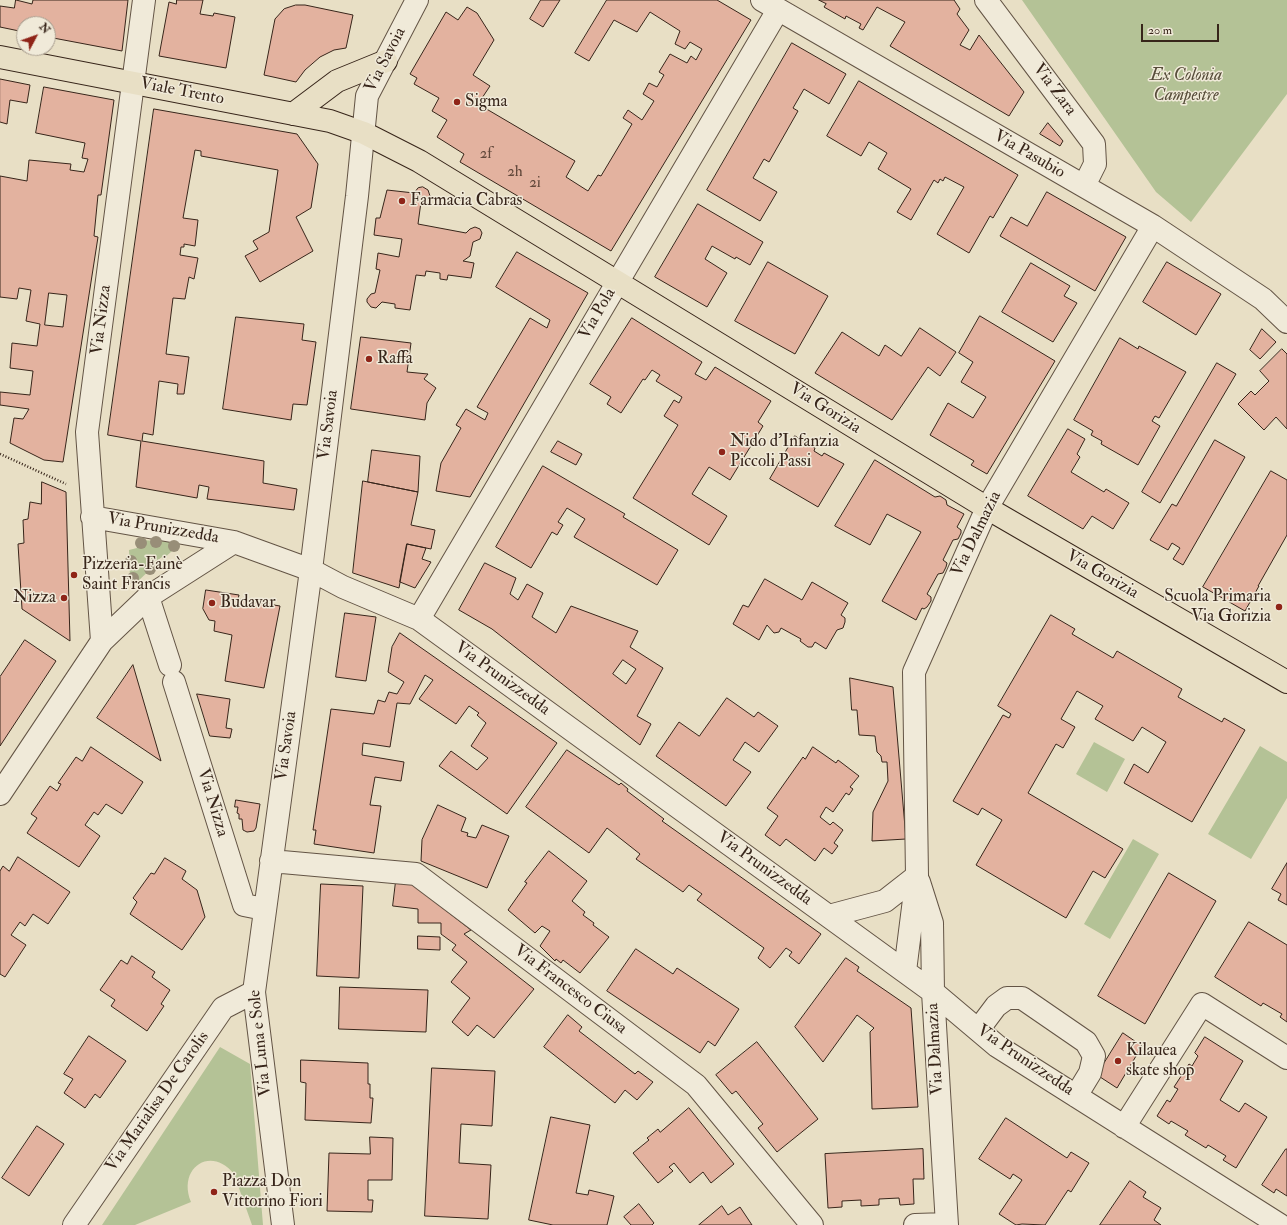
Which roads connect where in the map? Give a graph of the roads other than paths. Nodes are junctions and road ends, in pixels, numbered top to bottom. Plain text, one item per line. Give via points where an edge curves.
1 (144, 0) edge
2 (417, 0) edge
3 (986, 0) edge
4 (770, 5) edge
5 (0, 57) edge
6 (386, 61) junction
7 (133, 83) junction
8 (294, 114) junction
9 (364, 133) junction
10 (1084, 186) junction
11 (1153, 226) junction
12 (618, 282) junction
13 (1287, 322) edge
14 (987, 508) junction
15 (92, 517) junction
16 (234, 542) junction
17 (311, 570) junction
18 (148, 597) junction
19 (418, 619) junction
20 (102, 641) junction
21 (1287, 682) edge
22 (0, 794) edge
23 (271, 861) junction
24 (917, 876) junction
25 (264, 909) junction
26 (829, 916) junction
27 (905, 971) junction
28 (254, 992) junction
29 (933, 992) junction
30 (978, 1030) junction
31 (1287, 1058) edge
32 (1076, 1096) junction
33 (1124, 1127) junction
34 (947, 1224) edge
35 (74, 1225) edge
36 (283, 1225) edge
37 (812, 1225) edge
38 (915, 1225) edge
39 (1280, 1225) edge

1 - 7 street, Via Nizza
2 - 6 street, Via Savoia
3 - 10 street, Via Zara via 1094,144 1095,164
4 - 10 street, Via Pasubio
4 - 12 street, Via Pola
5 - 7 main road, Viale Trento
6 - 8 main road via 337,81
6 - 9 street, Via Savoia via 367,96
7 - 8 main road, Viale Trento
7 - 15 street, Via Nizza via 87,432
8 - 9 main road, Viale Trento via 330,121
9 - 12 main road, Via Gorizia via 419,161
9 - 17 street, Via Savoia
10 - 11 street, Via Pasubio
11 - 13 street, Via Pasubio via 1263,299
11 - 14 street, Via Dalmazia
12 - 14 main road, Via Gorizia
12 - 19 street, Via Pola
14 - 21 main road, Via Gorizia
14 - 24 street, Via Dalmazia via 914,672
15 - 16 street, Via Prunizzedda
15 - 20 street, Via Nizza
16 - 17 street, Via Prunizzedda
16 - 18 street, Via Prunizzedda
17 - 19 street, Via Prunizzedda via 343,588
17 - 23 street, Via Savoia
18 - 20 street, Via Prunizzedda
18 - 25 street, Via Nizza via 244,905
19 - 26 street, Via Prunizzedda
20 - 22 street, Via Prunizzedda
23 - 25 street, Via Luna e Sole
23 - 37 street, Via Francesco Ciusa via 416,874 696,1085
24 - 26 street via 885,901
24 - 27 street, Via Dalmazia
24 - 29 street, Via Dalmazia via 932,924
25 - 28 street, Via Luna e Sole
26 - 27 street, Via Prunizzedda
27 - 29 street, Via Prunizzedda
28 - 35 street, Via Marialisa De Carolis via 223,1008
28 - 36 street, Via Luna e Sole
29 - 30 street, Via Prunizzedda
29 - 34 street, Via Dalmazia
30 - 32 street, Via Prunizzedda via 997,1046
30 - 32 street via 996,1006 1007,998 1022,998 1086,1042 1094,1056 1090,1074
31 - 33 street via 1202,1004
32 - 33 street, Via Prunizzedda
33 - 39 street, Via Prunizzedda
34 - 38 street

